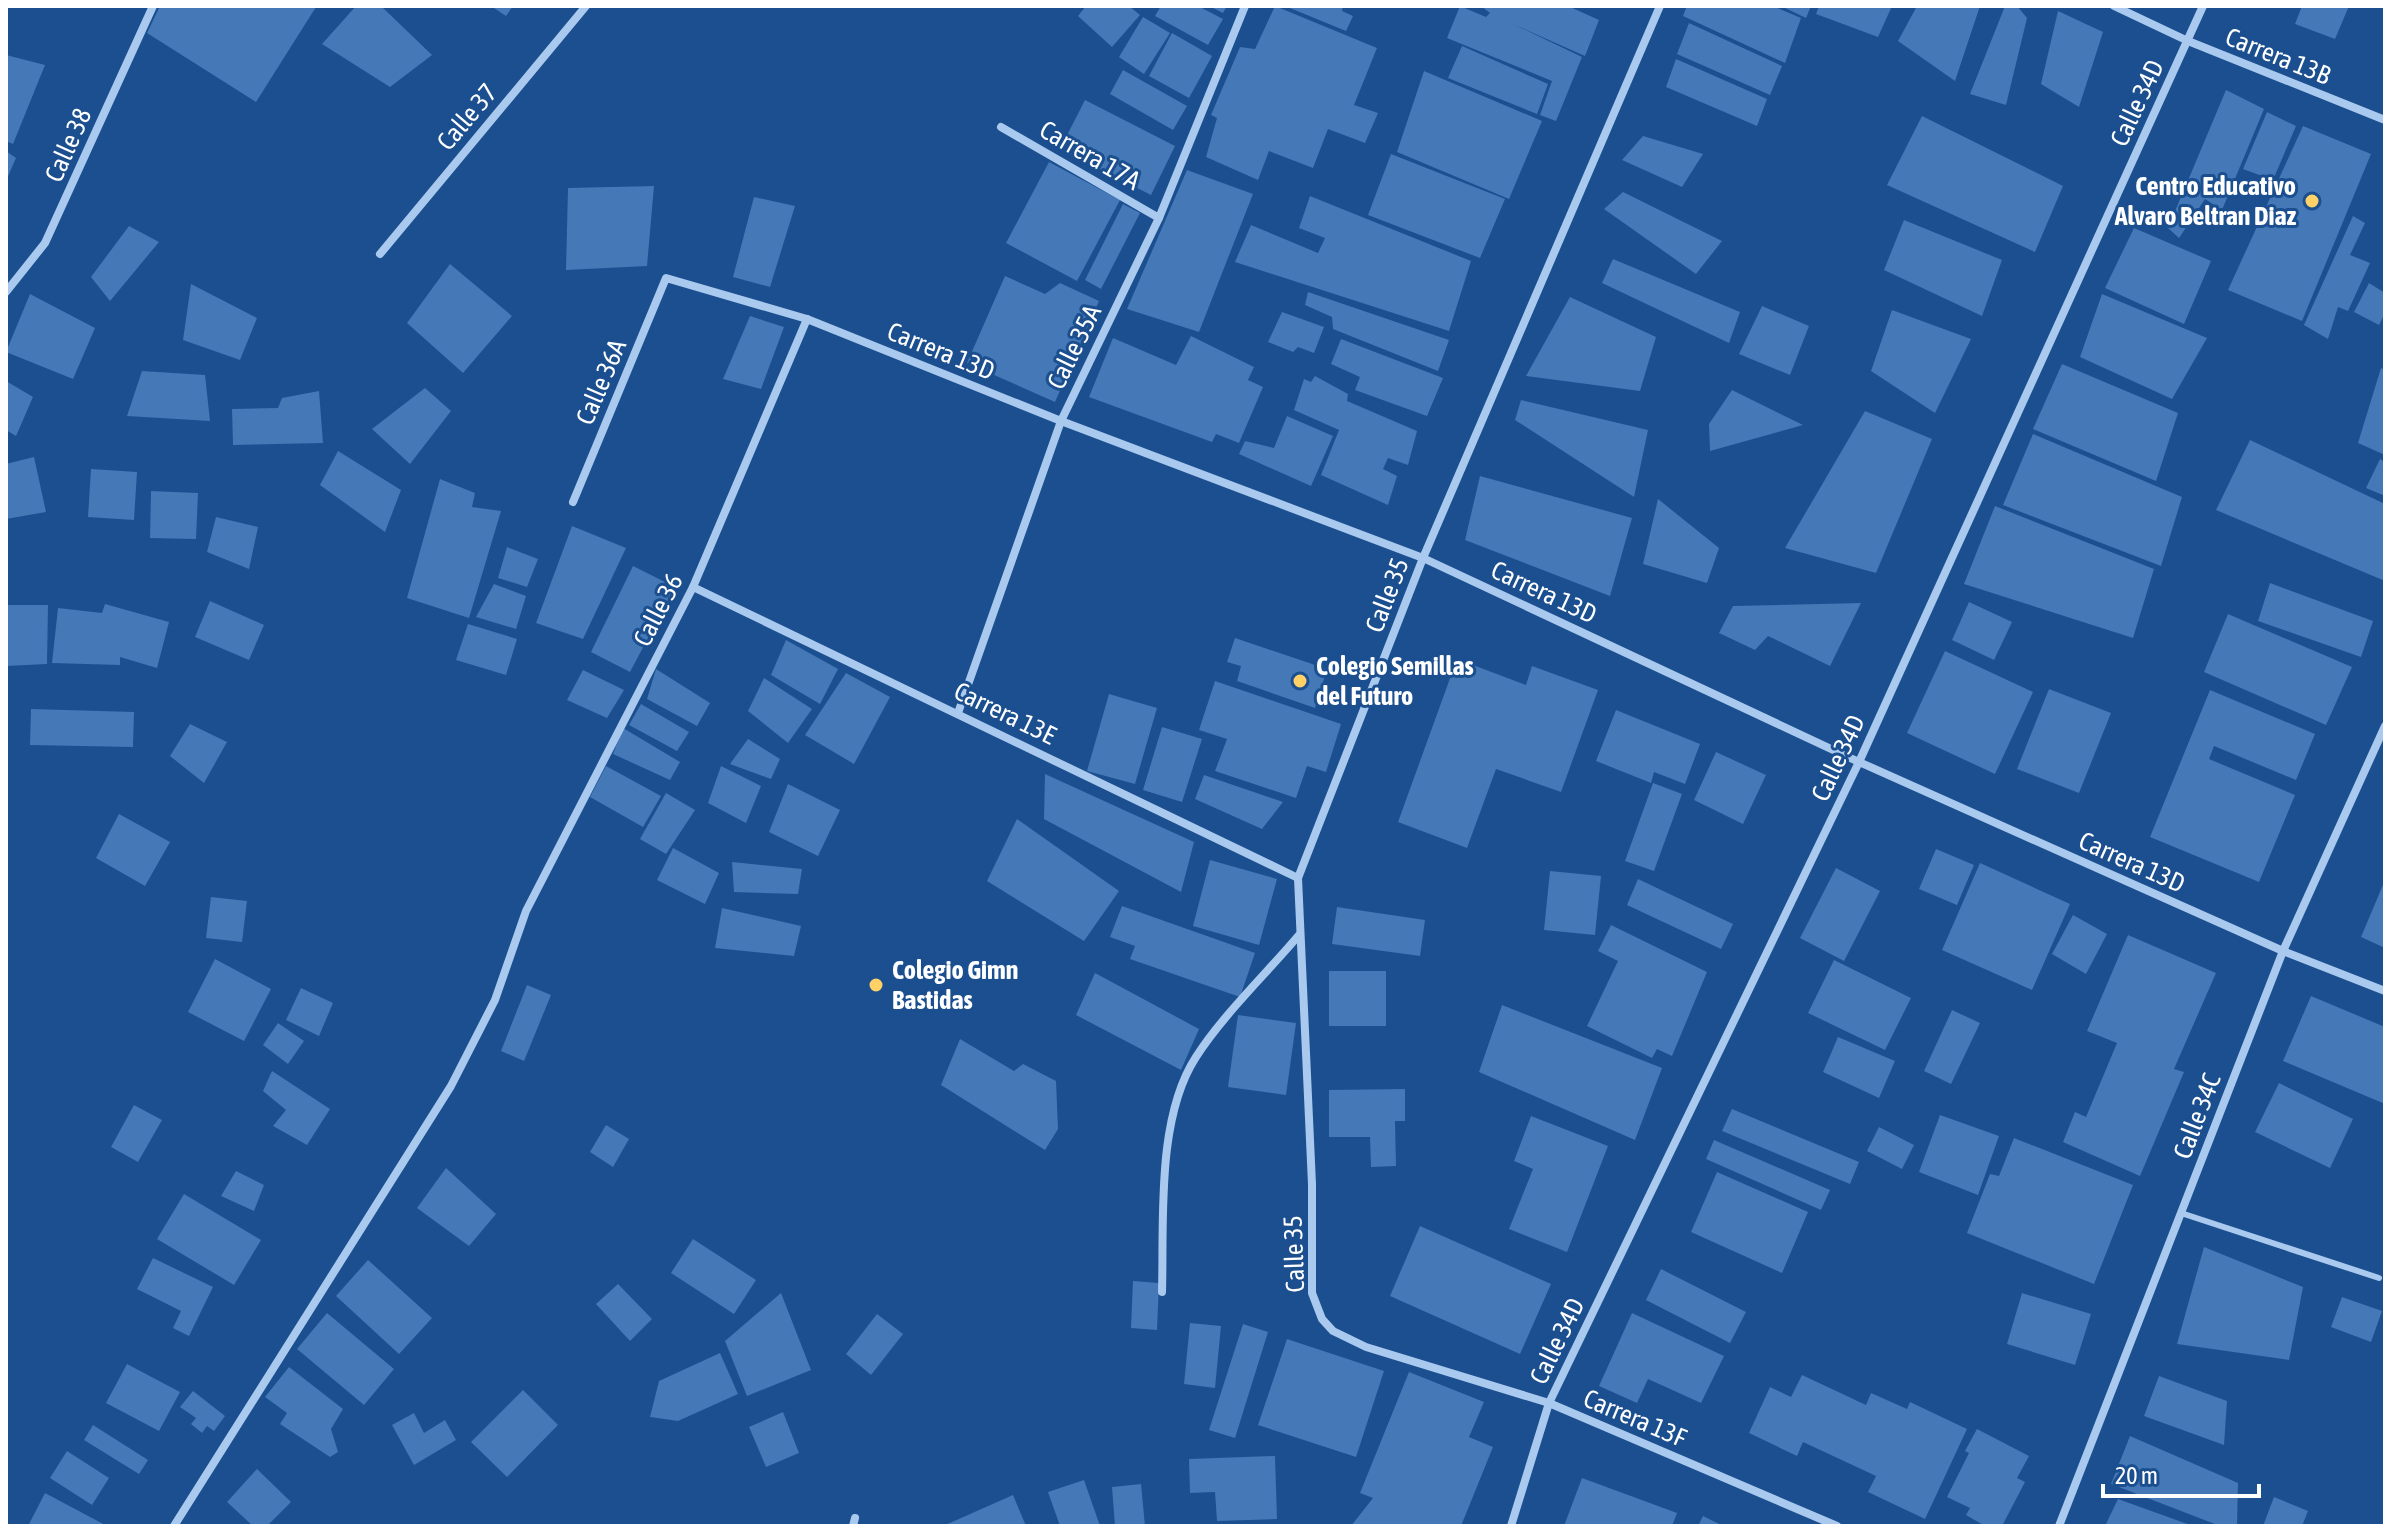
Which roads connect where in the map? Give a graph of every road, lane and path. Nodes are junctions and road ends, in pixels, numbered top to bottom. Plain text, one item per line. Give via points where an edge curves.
1 (153, 6) edge
2 (586, 6) edge
3 (1245, 6) edge
4 (1660, 6) edge
5 (2114, 6) edge
6 (2203, 6) edge
7 (2188, 41) junction
8 (2385, 120) edge
9 (1001, 127) dead end
10 (1159, 218) junction
11 (380, 254) dead end
12 (666, 278) joint
13 (6, 292) edge
14 (807, 319) junction
15 (1061, 421) junction
16 (573, 502) dead end
17 (1423, 558) junction
18 (693, 587) junction
19 (958, 713) junction
20 (2385, 726) edge
21 (1859, 762) junction
22 (1298, 878) junction
23 (1300, 935) junction
24 (2283, 951) junction
25 (2385, 991) edge
26 (2181, 1213) junction
27 (2379, 1278) dead end
28 (1162, 1292) dead end
29 (1366, 1347) joint
30 (1549, 1403) junction
31 (174, 1526) edge
32 (1511, 1526) edge
33 (1837, 1526) edge
34 (2059, 1526) edge

1 - 13 street, Calle 38 via 45,243
2 - 11 street, Calle 37
3 - 10 street, Calle 35A
4 - 17 street, Calle 35
5 - 7 street, Carrera 13B
6 - 7 street, Calle 34D
7 - 8 street, Carrera 13B
7 - 21 street, Calle 34D
9 - 10 street, Carrera 17A
10 - 15 street, Calle 35A
12 - 14 street, Carrera 13D
12 - 16 street, Calle 36A
14 - 15 street, Carrera 13D
14 - 18 street, Calle 36
15 - 17 street, Carrera 13D
15 - 19 street, Calle 35A
17 - 21 street, Carrera 13D
17 - 22 street, Calle 35
18 - 19 street, Carrera 13E
18 - 31 street, Calle 36 via 526,911 495,1000 451,1086
19 - 22 street, Carrera 13E
20 - 24 street, Calle 34C
21 - 24 street, Carrera 13D
21 - 30 street, Calle 34D
22 - 23 street, Calle 35
23 - 28 street via 1195,1058 1177,1100 1166,1163
23 - 29 street, Calle 35 via 1312,1293 1333,1331
24 - 25 street, Carrera 13D
24 - 26 street, Calle 34C
26 - 27 lane
26 - 34 street, Calle 34C
29 - 30 street, Carrera 13F
30 - 32 street, Calle 34D
30 - 33 street, Carrera 13F

